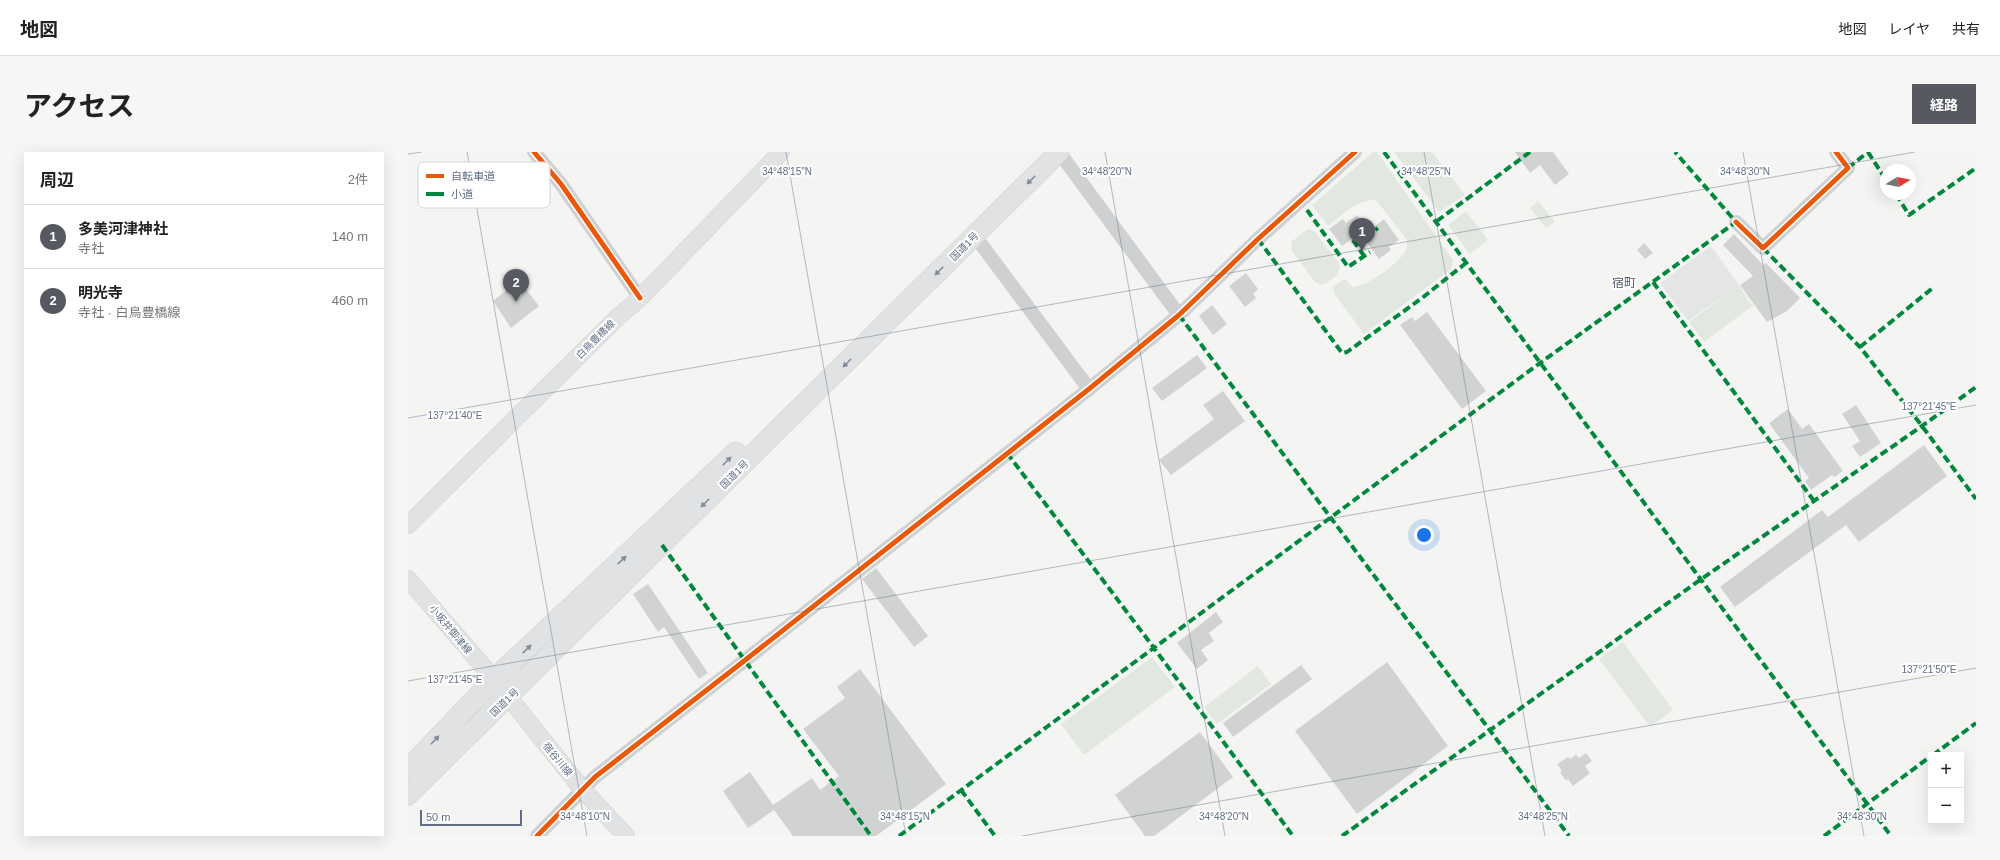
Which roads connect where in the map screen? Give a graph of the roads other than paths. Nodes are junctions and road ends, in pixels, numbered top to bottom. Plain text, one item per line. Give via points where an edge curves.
1 (534, 152) edge
2 (781, 152) edge
3 (1040, 152) edge
4 (1059, 152) edge
5 (1355, 152) edge
6 (1836, 152) edge
7 (542, 162) edge
8 (550, 171) edge
9 (1736, 222) dead end
10 (975, 236) junction
11 (640, 298) junction
12 (1179, 315) junction
13 (1089, 389) junction
14 (408, 525) edge
15 (408, 579) edge
16 (494, 679) junction
17 (508, 698) junction
18 (408, 769) edge
19 (582, 790) junction
20 (408, 795) edge
21 (537, 836) edge
22 (626, 836) edge

1 - 7 street
2 - 11 main road, 白鳥豊橋線
16 -> 3 highway, 国道1号 via 720,469
4 -> 10 highway, 国道1号
4 - 12 street
5 - 12 street via 1258,239
6 - 9 street via 1848,168 1763,248
8 - 11 street
10 - 13 street
10 -> 17 highway, 国道1号
11 - 14 main road, 白鳥豊橋線
12 - 13 street
13 - 19 street via 595,777
15 - 16 main road, 小坂井御津線
16 - 17 main road, 宿谷川線
18 -> 16 highway, 国道1号
17 - 19 main road, 宿谷川線
17 - 20 highway, 国道1号
19 - 21 street
19 - 22 main road, 宿谷川線

